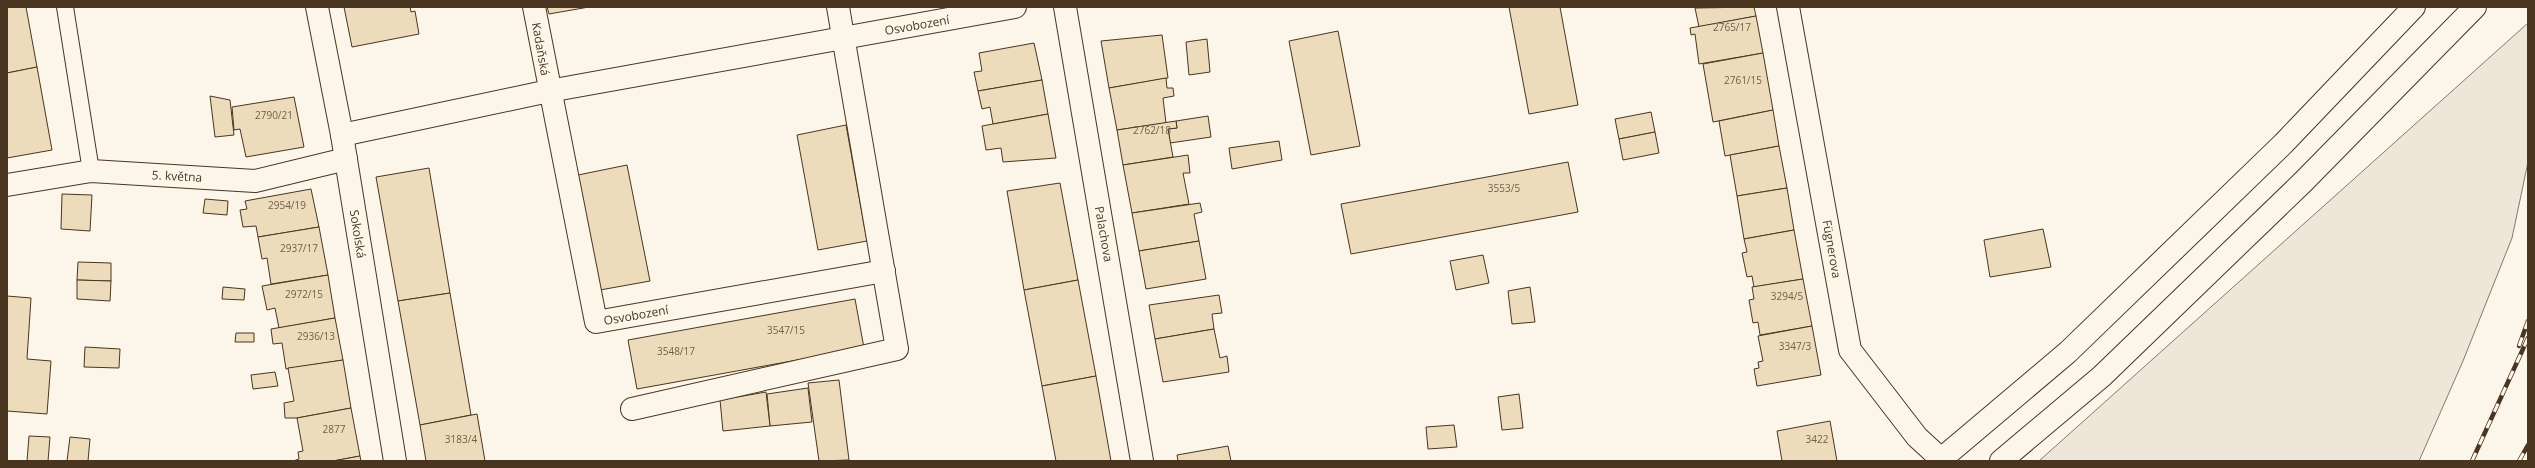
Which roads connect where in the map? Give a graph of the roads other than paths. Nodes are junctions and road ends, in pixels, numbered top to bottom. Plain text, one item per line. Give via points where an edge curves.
1 (65, 7) edge
2 (317, 7) edge
3 (534, 7) edge
4 (838, 7) edge
5 (1015, 7) edge
6 (1065, 7) edge
7 (1788, 7) edge
8 (2414, 7) edge
9 (2475, 7) edge
10 (844, 38) junction
11 (549, 91) junction
12 (342, 135) junction
13 (346, 159) junction
14 (92, 171) junction
15 (7, 185) edge
16 (884, 271) junction
17 (632, 409) dead end
18 (1940, 460) edge
19 (395, 461) edge
20 (1142, 461) edge
21 (2001, 461) edge

1 - 14 lane
2 - 12 main road, Sokolská
3 - 11 main road, Kadaňská
4 - 10 main road
5 - 10 main road, Osvobození
6 - 20 main road, Palachova
7 - 18 main road, Fügnerova via 1850,350 1917,438
8 - 18 main road via 2283,144 2068,352
9 - 21 main road via 2303,182 2102,376
10 - 11 main road, Osvobození
10 - 16 main road
11 - 12 main road, Osvobození
11 - 16 main road, Osvobození via 596,322
12 - 13 main road, Sokolská
13 - 14 main road, 5. května via 255,181
13 - 19 main road, Sokolská
14 - 15 main road, 5. května
16 - 17 main road via 897,349

